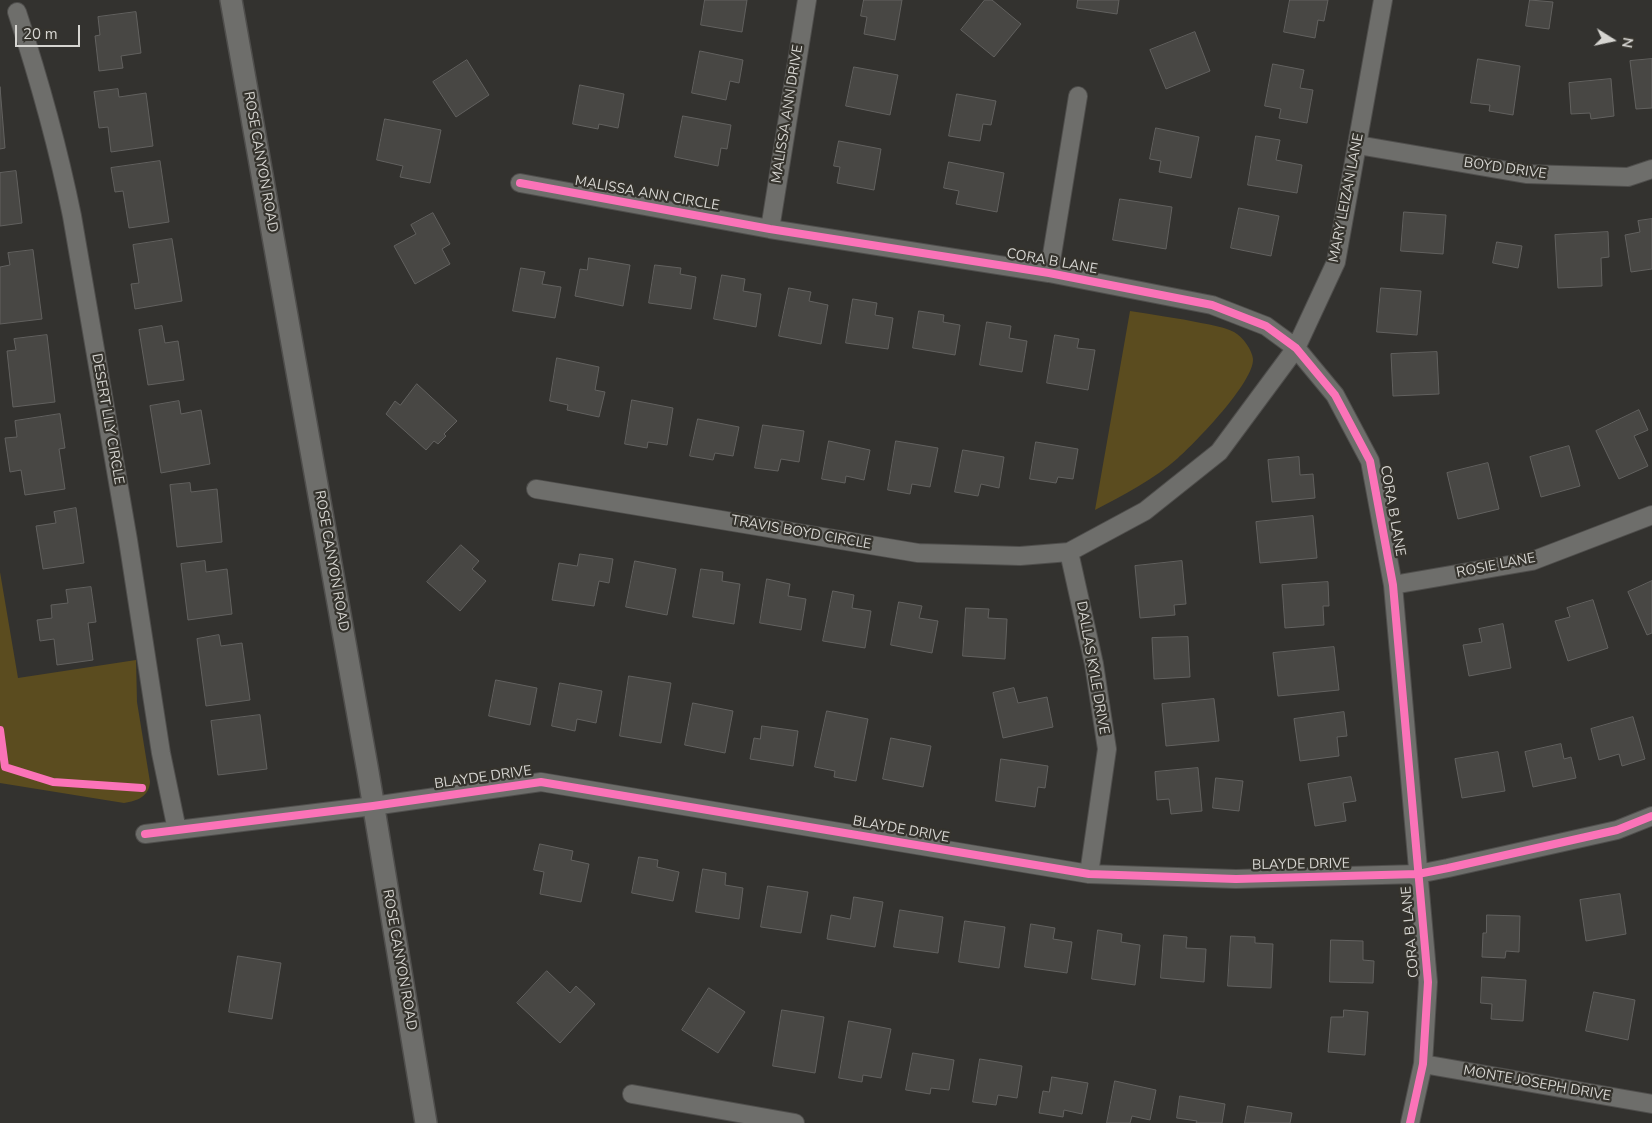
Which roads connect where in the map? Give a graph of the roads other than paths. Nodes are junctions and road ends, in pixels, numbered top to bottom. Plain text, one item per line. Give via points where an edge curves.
1 (231, 0) edge
2 (807, 0) edge
3 (1383, 0) edge
4 (17, 12) dead end
5 (1078, 96) dead end
6 (1358, 145) junction
7 (1652, 169) edge
8 (520, 183) dead end
9 (770, 229) junction
10 (1049, 273) junction
11 (1296, 348) junction
12 (536, 489) dead end
13 (1652, 515) edge
14 (1069, 552) junction
15 (1393, 585) junction
16 (373, 806) junction
17 (1652, 816) edge
18 (177, 830) junction
19 (145, 834) dead end
20 (1089, 874) junction
21 (1418, 874) junction
22 (1423, 1064) junction
23 (632, 1094) dead end
24 (1652, 1104) edge
25 (426, 1123) edge
26 (795, 1123) edge
27 (1410, 1123) edge

1 - 16 street, ROSE CANYON ROAD
2 - 9 street, MALISSA ANN DRIVE
3 - 6 street, MARY LEIZAN LANE
4 - 18 street, DESERT LILY CIRCLE via 49,116 72,216 161,753
5 - 10 street
6 - 7 street, BOYD DRIVE via 1526,174 1628,177
6 - 11 street, MARY LEIZAN LANE via 1336,262
8 - 9 street, MALISSA ANN CIRCLE
9 - 10 street, CORA B LANE
10 - 11 street, CORA B LANE via 1212,306 1266,326
11 - 14 street, MARY LEIZAN LANE via 1219,452 1145,512
11 - 15 street, CORA B LANE via 1335,395 1370,461
12 - 14 street, TRAVIS BOYD CIRCLE via 918,553 1020,556
13 - 15 street, ROSIE LANE via 1532,560
14 - 20 street, DALLAS KYLE DRIVE via 1094,664 1106,749
15 - 21 street, CORA B LANE
16 - 18 street, BLAYDE DRIVE
16 - 20 street, BLAYDE DRIVE via 541,782
16 - 25 street, ROSE CANYON ROAD
17 - 21 street, BLAYDE DRIVE via 1617,830
18 - 19 street, BLAYDE DRIVE
20 - 21 street, BLAYDE DRIVE via 1236,879
21 - 22 street, CORA B LANE via 1428,982
22 - 24 street, MONTE JOSEPH DRIVE
22 - 27 street, CORA B LANE
23 - 26 street

